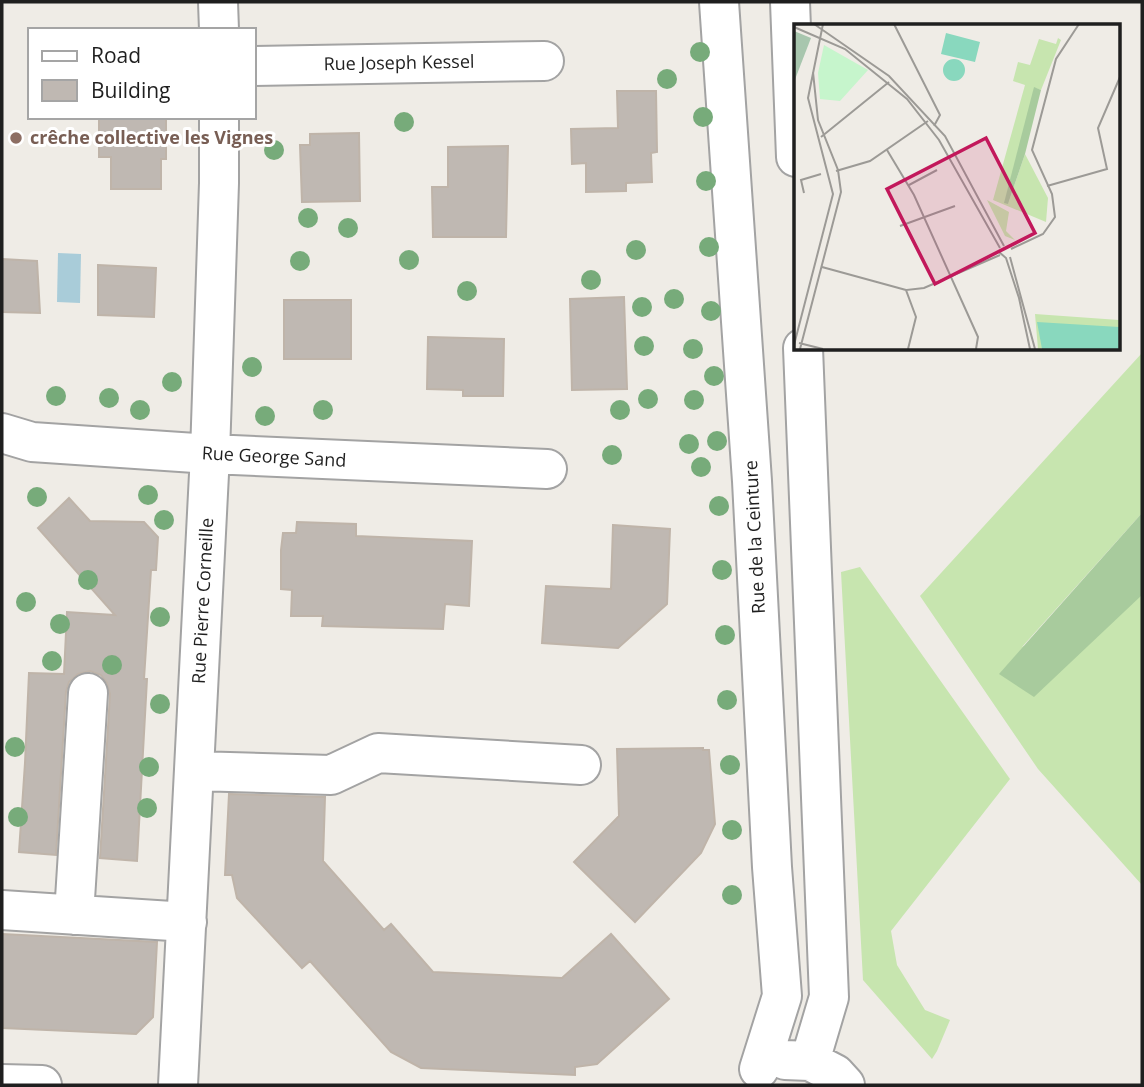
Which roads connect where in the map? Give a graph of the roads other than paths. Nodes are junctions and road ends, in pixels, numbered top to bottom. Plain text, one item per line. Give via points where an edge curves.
1 (218, 2) edge
2 (719, 2) edge
3 (790, 2) edge
4 (219, 28) edge
5 (544, 61) dead end
6 (256, 66) edge
7 (794, 105) edge
8 (219, 119) edge
9 (803, 350) edge
10 (2, 433) edge
11 (210, 454) junction
12 (547, 469) dead end
13 (88, 693) dead end
14 (581, 765) dead end
15 (194, 771) junction
16 (2, 910) edge
17 (74, 915) junction
18 (187, 922) junction
19 (810, 1061) junction
20 (750, 1077) edge
21 (2, 1084) edge
22 (42, 1085) edge
23 (178, 1085) edge
24 (845, 1085) edge

1 - 4 street
2 - 20 street, Rue de la Ceinture via 782,996
3 - 7 street
5 - 6 street, Rue Joseph Kessel
8 - 11 street, Rue Pierre Corneille
9 - 19 street via 829,997
10 - 11 street, Rue George Sand via 33,442
11 - 12 street, Rue George Sand
11 - 15 street, Rue Pierre Corneille
13 - 17 street
14 - 15 street via 378,753 331,775
15 - 18 street, Rue Pierre Corneille
16 - 17 street
17 - 18 street
18 - 23 street, Rue Pierre Corneille
19 - 20 street via 784,1060
19 - 24 street
21 - 22 street

